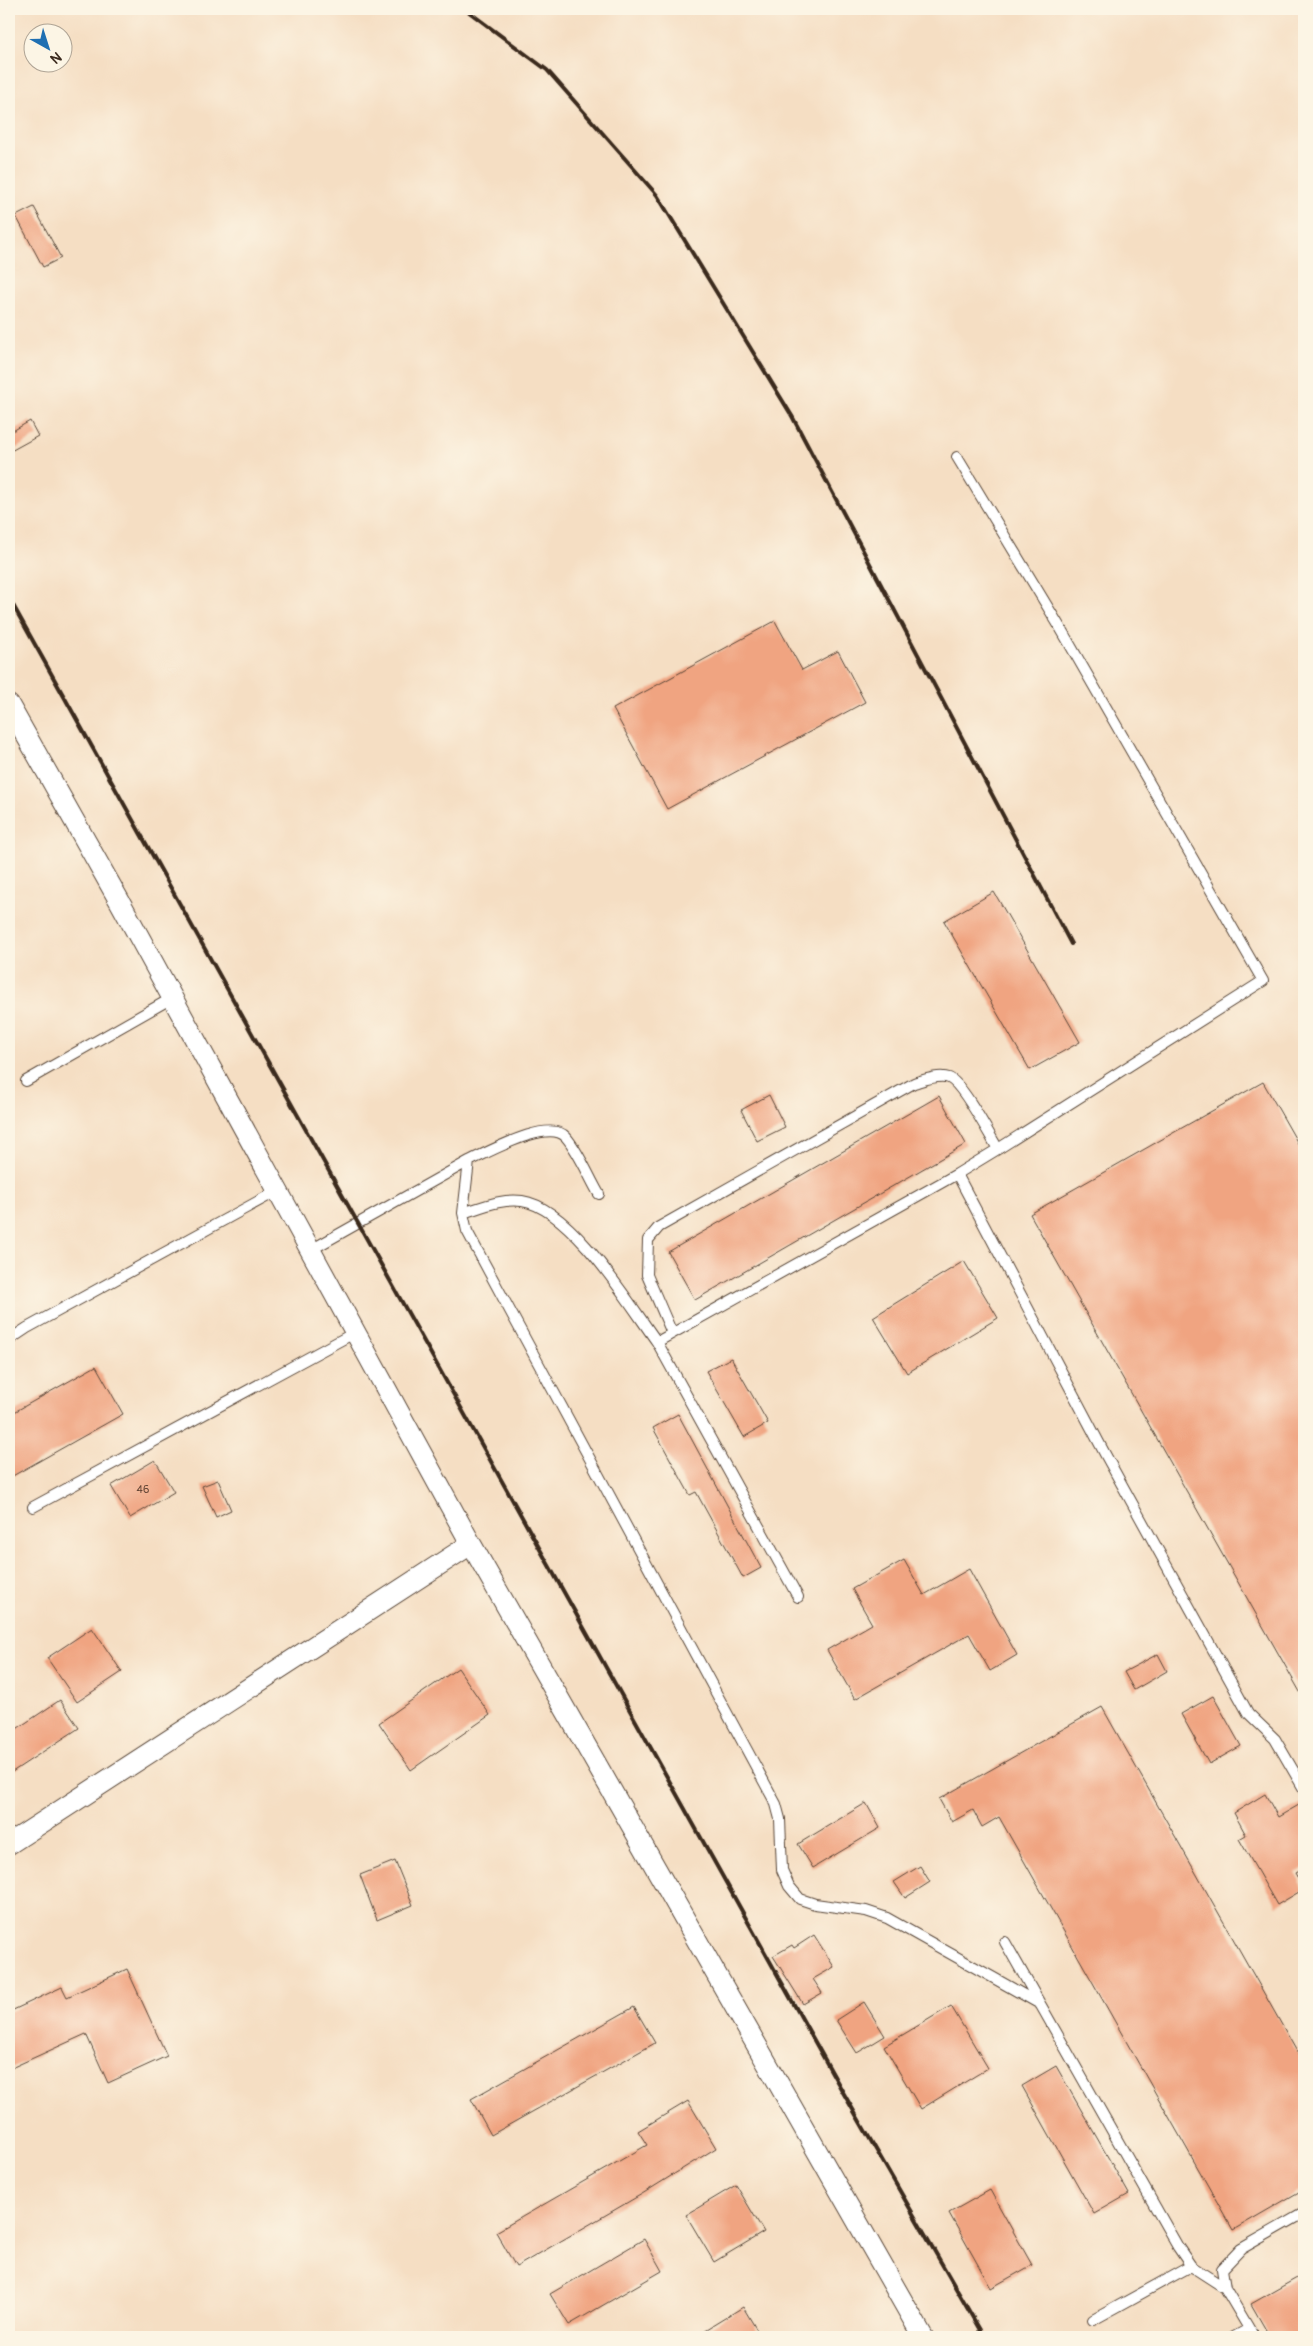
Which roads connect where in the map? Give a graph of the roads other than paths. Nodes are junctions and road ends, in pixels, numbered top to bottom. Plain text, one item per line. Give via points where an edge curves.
1 (957, 457) dead end
2 (9, 705) edge
3 (172, 998) junction
4 (26, 1081) dead end
5 (998, 1149) junction
6 (469, 1161) junction
7 (957, 1174) junction
8 (276, 1191) junction
9 (599, 1194) dead end
10 (463, 1213) junction
11 (309, 1251) junction
12 (354, 1333) junction
13 (672, 1333) junction
14 (9, 1340) edge
15 (657, 1342) junction
16 (33, 1507) dead end
17 (471, 1544) junction
18 (798, 1597) dead end
19 (1304, 1788) edge
20 (9, 1844) edge
21 (1005, 1942) dead end
22 (1040, 2004) junction
23 (1304, 2213) edge
24 (1191, 2266) junction
25 (1225, 2288) junction
26 (1093, 2320) dead end
27 (1252, 2333) edge
28 (923, 2337) edge
29 (1234, 2337) edge

1 - 5 lane via 1061,629 1263,981
2 - 3 street
3 - 4 lane
3 - 8 street
5 - 7 lane
5 - 13 lane via 960,1086 948,1077 931,1078 914,1083 686,1211 659,1227 648,1240 647,1275
6 - 9 lane via 527,1135 555,1130 565,1136
6 - 10 lane
6 - 11 lane
7 - 13 lane
7 - 19 lane via 1105,1454 1248,1713 1275,1739
8 - 11 street
8 - 14 lane
10 - 15 lane via 495,1202 523,1201 553,1214 587,1246
10 - 22 lane via 467,1231 776,1804 780,1819 782,1870 789,1886 800,1899 815,1904 866,1911 887,1918
11 - 12 street
12 - 16 lane
12 - 17 street
13 - 15 lane
15 - 18 lane
17 - 20 street
17 - 28 street
21 - 22 lane
22 - 24 lane
23 - 25 lane via 1241,2249 1222,2269
24 - 25 lane
24 - 26 lane
25 - 27 lane
27 - 29 lane

